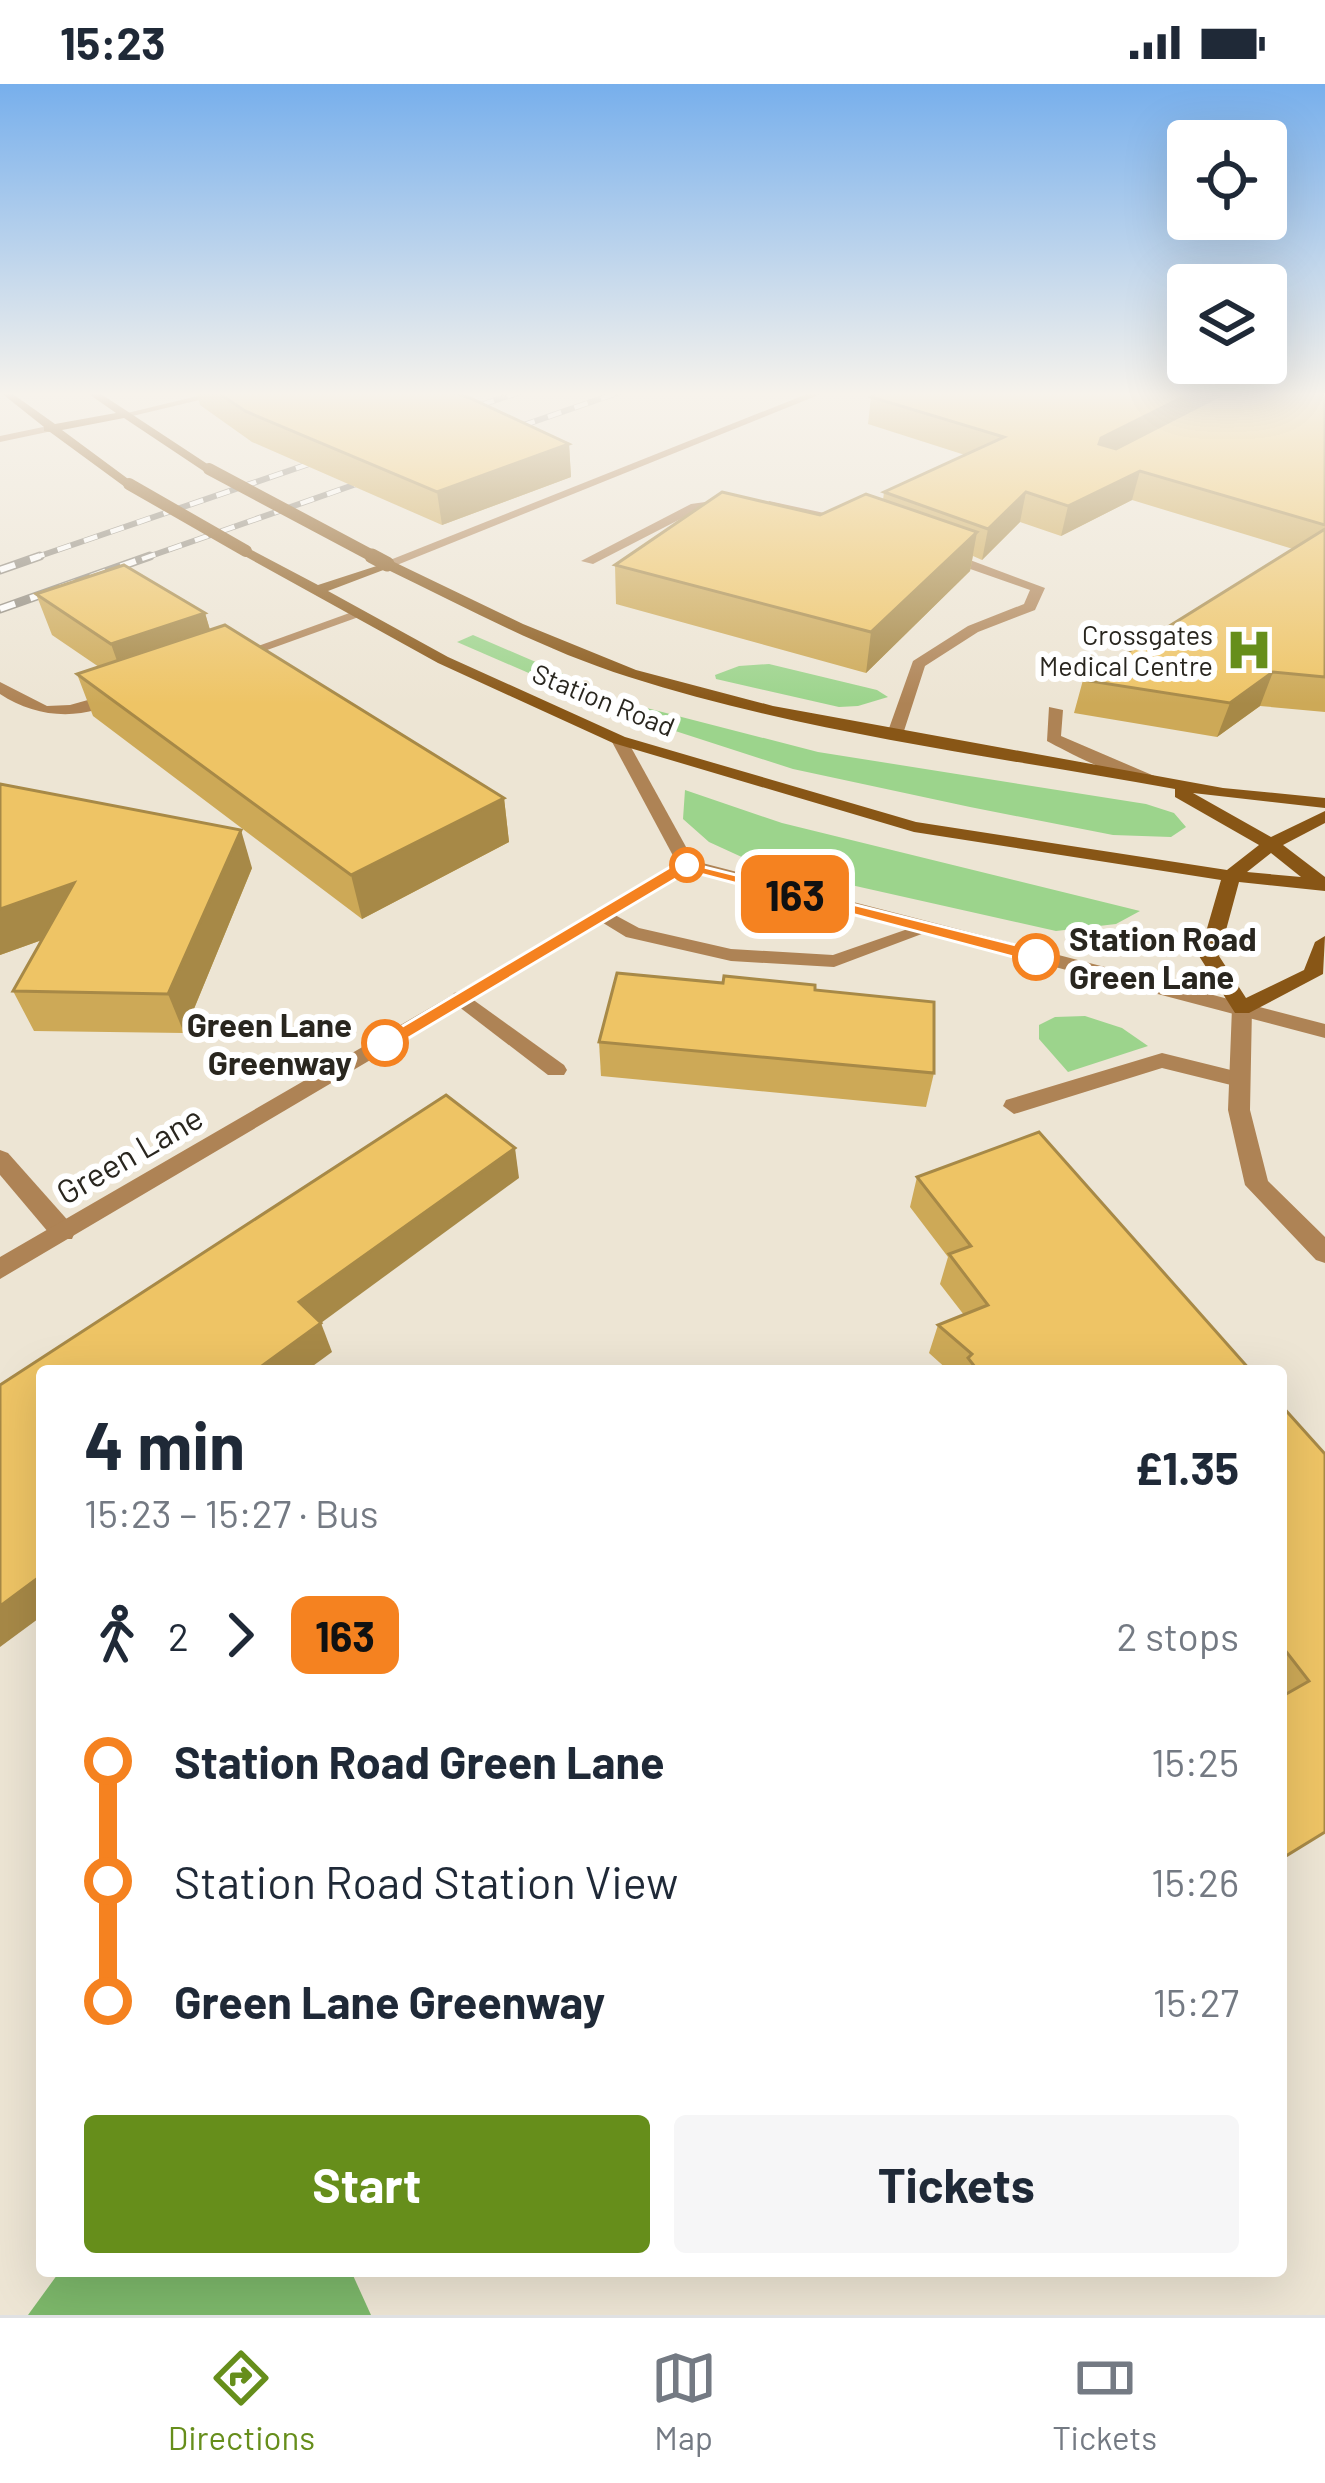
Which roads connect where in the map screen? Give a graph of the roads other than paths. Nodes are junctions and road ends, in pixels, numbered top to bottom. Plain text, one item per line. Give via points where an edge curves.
1 (150, 496) edge
2 (260, 496) edge
3 (558, 496) edge
4 (868, 529) edge
5 (932, 551) edge
6 (588, 561) dead end
7 (387, 564) junction
8 (317, 590) junction
9 (360, 614) junction
10 (220, 662) edge
11 (0, 687) edge
12 (130, 694) edge
13 (1055, 710) dead end
14 (895, 734) junction
15 (619, 740) junction
16 (1158, 781) junction
17 (1325, 802) edge
18 (1325, 816) edge
19 (1271, 844) junction
20 (687, 865) junction
21 (1231, 876) junction
22 (1324, 889) edge
23 (602, 914) junction
24 (925, 929) junction
25 (1325, 942) edge
26 (461, 998) junction
27 (1243, 1008) junction
28 (1325, 1031) edge
29 (556, 1070) dead end
30 (1239, 1079) junction
31 (1014, 1106) dead end
32 (0, 1159) edge
33 (63, 1232) junction
34 (1325, 1253) edge
35 (0, 1269) edge

1 - 8 main road, Station Road, bridge
2 - 7 main road, Station Road, bridge
3 - 7 street
4 - 6 street via 826,514 729,502 695,507
5 - 14 street via 1038,588 1030,607 973,629 918,664
7 - 8 main road
7 - 14 main road, Station Road via 631,674
8 - 9 main road, Station Road
9 - 10 street
9 - 15 main road, Station Road
11 - 12 street via 32,710 52,713
13 - 16 street via 1053,738
14 - 16 main road, Station Road
15 - 20 street
15 - 21 main road, Station Road via 914,827
16 - 17 main road, Station Road
16 - 19 main road
18 - 19 main road
19 - 21 main road
19 - 22 main road
20 - 23 street, Green Lane
20 - 24 street
21 - 22 main road, Station Road
21 - 27 main road via 1209,956
23 - 24 street via 633,933 731,955 834,961
23 - 26 street, Green Lane
24 - 27 street
25 - 27 main road via 1313,974
26 - 29 street
26 - 33 street, Green Lane
27 - 28 street
27 - 30 street
30 - 31 street via 1162,1060
30 - 34 street via 1257,1185
32 - 33 street
33 - 35 street, Green Lane

